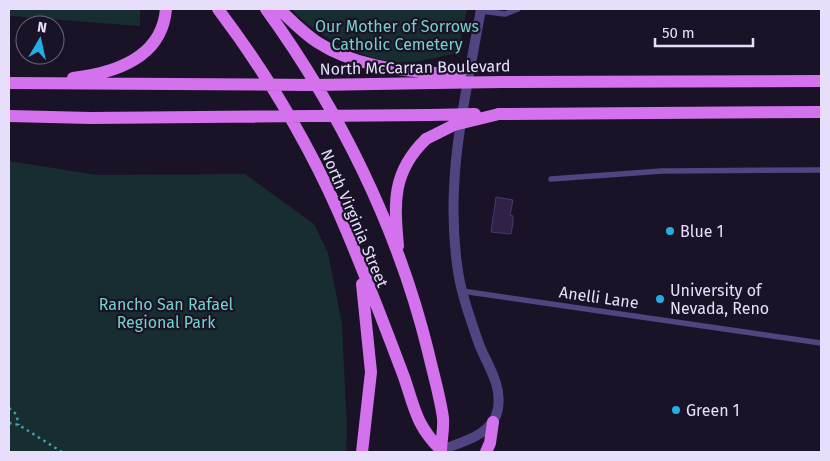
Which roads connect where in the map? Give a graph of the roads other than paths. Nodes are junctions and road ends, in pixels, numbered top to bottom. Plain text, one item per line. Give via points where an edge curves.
1 (166, 9) edge
2 (218, 9) edge
3 (266, 9) edge
4 (279, 9) edge
5 (518, 9) edge
6 (481, 10) edge
7 (435, 78) junction
8 (821, 81) edge
9 (9, 83) edge
10 (25, 84) junction
11 (271, 85) junction
12 (315, 85) junction
13 (821, 112) edge
14 (499, 114) junction
15 (9, 116) edge
16 (290, 116) junction
17 (334, 116) junction
18 (821, 170) edge
19 (551, 179) dead end
20 (400, 261) junction
21 (360, 267) junction
22 (462, 290) junction
23 (821, 343) edge
24 (493, 422) junction
25 (441, 451) edge
26 (362, 452) edge
27 (486, 452) edge

1 - 10 main road via 161,30 152,44 123,68 93,76
2 - 11 main road, North Virginia Street
3 - 12 main road, North Virginia Street
4 - 7 main road via 316,42 349,58
5 - 6 lane via 505,14
6 - 22 street via 454,169 454,236
7 - 8 main road, North McCarran Boulevard, bridge via 502,82
7 - 12 main road, North McCarran Boulevard
9 - 10 main road, North McCarran Boulevard
10 - 11 main road, North McCarran Boulevard
11 - 12 main road, North McCarran Boulevard
11 - 16 main road, North Virginia Street
12 - 17 main road, North Virginia Street
13 - 14 main road
14 - 17 main road, bridge
14 - 20 main road, bridge via 454,124 426,139 408,160 396,189
15 - 16 main road
16 - 17 main road
16 - 21 main road, North Virginia Street via 322,176
17 - 20 main road, North Virginia Street via 374,197
18 - 19 lane via 662,171
20 - 25 main road, North Virginia Street via 424,337 441,408
21 - 25 main road, North Virginia Street via 419,424
21 - 26 main road via 371,372
22 - 23 lane, Anelli Lane
22 - 24 street via 497,384 500,397
24 - 25 street via 478,436
24 - 27 main road

